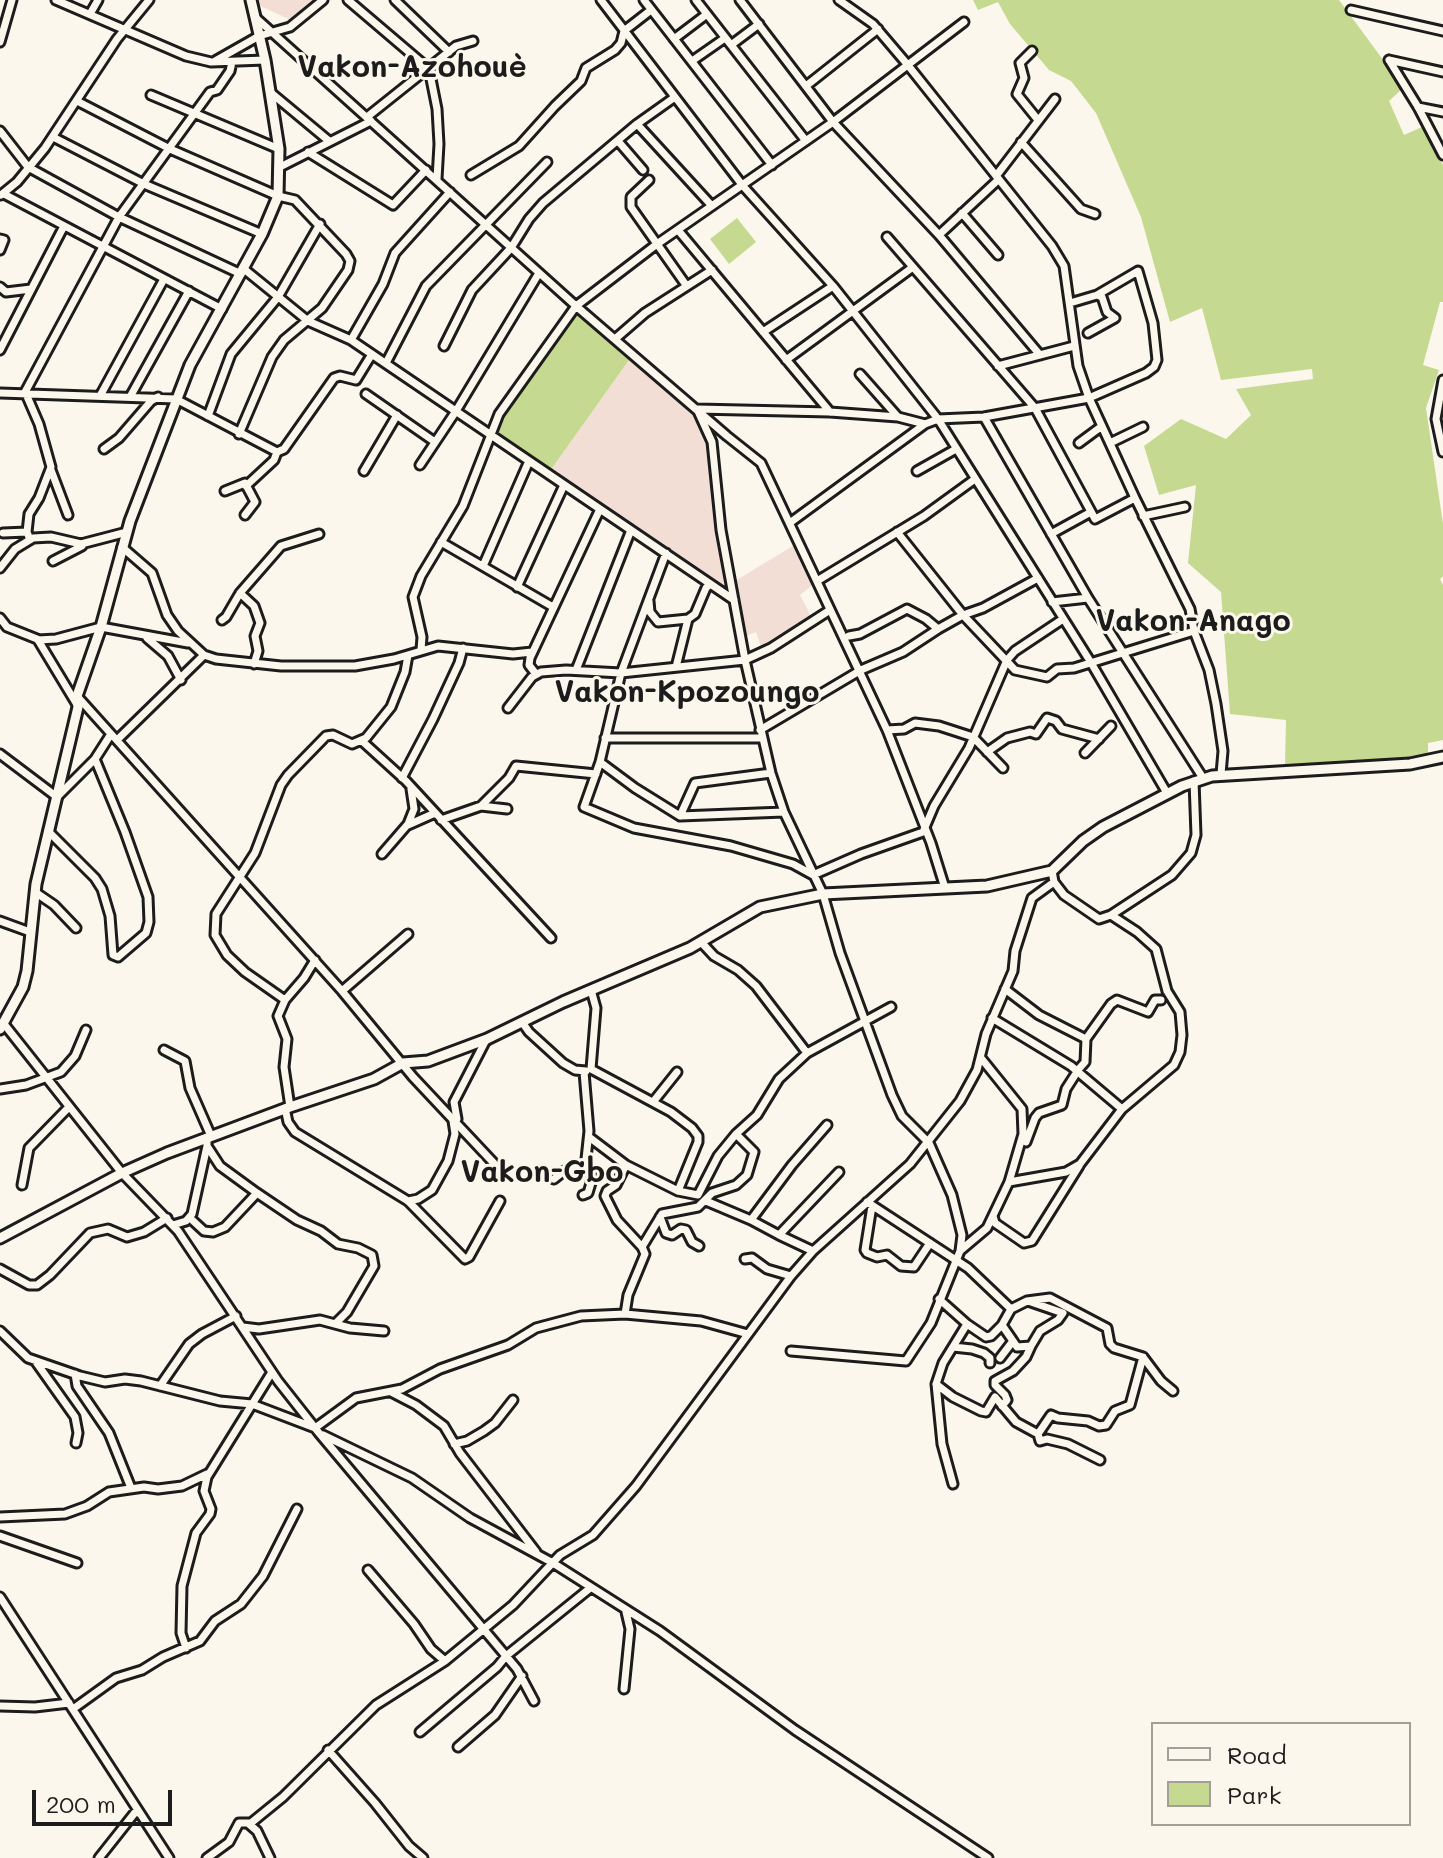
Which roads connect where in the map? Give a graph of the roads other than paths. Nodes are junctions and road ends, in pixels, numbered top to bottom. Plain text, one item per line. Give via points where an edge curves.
1 (12, 0) edge
2 (56, 0) edge
3 (98, 0) edge
4 (149, 0) edge
5 (251, 0) edge
6 (323, 0) edge
7 (348, 0) edge
8 (395, 0) edge
9 (601, 0) edge
10 (644, 0) edge
11 (740, 0) edge
12 (839, 0) edge
13 (700, 1) edge
14 (651, 10) junction
15 (1351, 10) dead end
16 (90, 14) junction
17 (707, 14) junction
18 (255, 17) junction
19 (964, 22) dead end
20 (759, 24) junction
21 (290, 27) junction
22 (878, 29) junction
23 (125, 30) junction
24 (272, 31) junction
25 (624, 31) junction
26 (1443, 31) edge
27 (259, 36) junction
28 (674, 39) junction
29 (473, 41) dead end
30 (728, 41) junction
31 (0, 42) edge
32 (284, 42) junction
33 (1032, 51) dead end
34 (449, 52) junction
35 (265, 60) junction
36 (692, 61) junction
37 (211, 62) junction
38 (232, 62) junction
39 (907, 64) junction
40 (429, 69) junction
41 (1443, 72) edge
42 (806, 86) junction
43 (270, 92) junction
44 (151, 95) dead end
45 (675, 97) junction
46 (1055, 99) dead end
47 (77, 101) junction
48 (1418, 107) junction
49 (1443, 112) edge
50 (195, 113) junction
51 (369, 119) junction
52 (1038, 120) junction
53 (833, 122) junction
54 (637, 124) junction
55 (0, 131) edge
56 (53, 137) junction
57 (329, 141) junction
58 (618, 141) junction
59 (806, 141) junction
60 (1021, 142) junction
61 (170, 149) junction
62 (279, 149) junction
63 (308, 152) junction
64 (1443, 155) edge
65 (547, 162) dead end
66 (772, 165) junction
67 (28, 167) junction
68 (280, 167) junction
69 (426, 170) junction
70 (643, 170) dead end
71 (471, 175) dead end
72 (997, 178) junction
73 (437, 180) junction
74 (649, 180) dead end
75 (144, 184) junction
76 (743, 186) junction
77 (450, 192) junction
78 (2, 195) edge
79 (278, 196) junction
80 (712, 206) junction
81 (962, 213) junction
82 (1095, 214) dead end
83 (119, 217) junction
84 (322, 225) junction
85 (487, 225) junction
86 (64, 226) junction
87 (678, 230) junction
88 (262, 234) junction
89 (939, 235) junction
90 (887, 237) dead end
91 (0, 239) edge
92 (657, 244) junction
93 (102, 246) junction
94 (511, 248) junction
95 (0, 250) edge
96 (998, 255) dead end
97 (913, 267) junction
98 (712, 270) junction
99 (242, 272) junction
100 (539, 273) junction
101 (164, 279) junction
102 (686, 285) junction
103 (833, 286) junction
104 (0, 287) edge
105 (31, 289) junction
106 (189, 291) junction
107 (1097, 295) junction
108 (279, 298) junction
109 (1070, 303) junction
110 (576, 306) junction
111 (222, 309) junction
112 (853, 311) junction
113 (308, 321) junction
114 (763, 332) junction
115 (1088, 333) dead end
116 (615, 339) junction
117 (351, 340) junction
118 (444, 346) dead end
119 (1074, 346) junction
120 (0, 350) edge
121 (372, 354) junction
122 (1040, 355) junction
123 (786, 360) junction
124 (386, 363) junction
125 (998, 366) junction
126 (860, 374) dead end
127 (1443, 380) edge
128 (0, 393) edge
129 (25, 394) junction
130 (366, 394) dead end
131 (100, 396) junction
132 (160, 396) junction
133 (130, 397) junction
134 (1089, 398) junction
135 (176, 399) junction
136 (1035, 408) junction
137 (697, 409) junction
138 (456, 411) junction
139 (830, 412) junction
140 (397, 415) junction
141 (208, 416) junction
142 (898, 417) junction
143 (984, 417) junction
144 (938, 419) junction
145 (925, 424) junction
146 (1102, 426) junction
147 (1143, 427) dead end
148 (1441, 433) edge
149 (239, 434) junction
150 (490, 435) junction
151 (435, 442) junction
152 (1079, 443) dead end
153 (1110, 443) junction
154 (104, 449) dead end
155 (956, 449) junction
156 (277, 452) junction
157 (1443, 452) edge
158 (529, 461) junction
159 (420, 465) dead end
160 (51, 467) junction
161 (364, 471) dead end
162 (917, 471) dead end
163 (975, 479) junction
164 (564, 485) junction
165 (246, 486) junction
166 (225, 491) dead end
167 (1135, 498) junction
168 (1185, 507) dead end
169 (600, 509) junction
170 (1091, 512) junction
171 (68, 515) dead end
172 (245, 515) dead end
173 (1143, 516) junction
174 (791, 522) junction
175 (631, 530) junction
176 (127, 532) junction
177 (897, 532) junction
178 (3, 533) dead end
179 (319, 534) dead end
180 (1051, 534) junction
181 (29, 536) junction
182 (98, 538) junction
183 (441, 542) junction
184 (122, 547) junction
185 (666, 553) junction
186 (53, 561) dead end
187 (483, 566) junction
188 (0, 568) edge
189 (1038, 578) junction
190 (817, 581) junction
191 (710, 584) junction
192 (517, 587) junction
193 (240, 593) junction
194 (1088, 598) junction
195 (648, 600) junction
196 (734, 600) junction
197 (1052, 602) junction
198 (553, 607) junction
199 (830, 610) junction
200 (963, 615) junction
201 (0, 618) edge
202 (688, 619) junction
203 (1063, 619) junction
204 (222, 620) dead end
205 (101, 627) junction
206 (938, 629) junction
207 (1194, 631) junction
208 (145, 636) junction
209 (849, 636) dead end
210 (38, 640) junction
211 (190, 643) junction
212 (463, 648) junction
213 (421, 650) junction
214 (1124, 651) junction
215 (532, 652) junction
216 (204, 655) junction
217 (408, 655) junction
218 (745, 660) junction
219 (1090, 661) junction
220 (1006, 662) junction
221 (254, 664) junction
222 (676, 667) junction
223 (576, 670) junction
224 (861, 670) junction
225 (621, 673) junction
226 (536, 674) junction
227 (181, 680) junction
228 (78, 701) junction
229 (508, 708) dead end
230 (1111, 726) dead end
231 (887, 730) junction
232 (760, 734) junction
233 (114, 737) junction
234 (973, 737) junction
235 (605, 738) junction
236 (1099, 739) junction
237 (362, 741) junction
238 (987, 752) junction
239 (1085, 753) dead end
240 (0, 754) edge
241 (1443, 757) edge
242 (95, 759) junction
243 (600, 762) junction
244 (1003, 768) dead end
245 (771, 773) junction
246 (596, 774) junction
247 (1221, 774) junction
248 (402, 778) junction
249 (1199, 779) junction
250 (411, 787) junction
251 (1167, 793) junction
252 (57, 797) junction
253 (481, 806) junction
254 (507, 809) dead end
255 (784, 812) junction
256 (680, 816) junction
257 (438, 817) junction
258 (406, 826) junction
259 (925, 828) junction
260 (48, 831) junction
261 (382, 854) dead end
262 (1052, 871) junction
263 (813, 875) junction
264 (238, 877) junction
265 (1054, 882) junction
266 (945, 888) junction
267 (35, 892) junction
268 (823, 894) junction
269 (1111, 915) junction
270 (0, 921) edge
271 (76, 928) dead end
272 (30, 932) junction
273 (408, 934) dead end
274 (551, 938) dead end
275 (701, 942) junction
276 (315, 960) junction
277 (1005, 989) junction
278 (591, 990) junction
279 (342, 991) junction
280 (285, 1000) junction
281 (1161, 1000) dead end
282 (891, 1007) dead end
283 (992, 1018) junction
284 (864, 1019) junction
285 (522, 1022) junction
286 (2, 1026) edge
287 (86, 1030) dead end
288 (487, 1039) junction
289 (1086, 1039) junction
290 (164, 1050) dead end
291 (807, 1053) junction
292 (981, 1058) junction
293 (403, 1063) junction
294 (588, 1070) junction
295 (677, 1072) dead end
296 (1076, 1073) junction
297 (47, 1078) junction
298 (0, 1089) edge
299 (653, 1102) junction
300 (69, 1107) junction
301 (288, 1107) junction
302 (1122, 1109) junction
303 (453, 1121) junction
304 (827, 1125) dead end
305 (736, 1134) junction
306 (589, 1137) junction
307 (208, 1140) junction
308 (929, 1143) junction
309 (1015, 1164) junction
310 (1080, 1164) junction
311 (584, 1165) junction
312 (626, 1165) junction
313 (839, 1172) dead end
314 (122, 1173) junction
315 (504, 1174) dead end
316 (554, 1179) dead end
317 (1009, 1182) junction
318 (22, 1185) dead end
319 (678, 1191) junction
320 (257, 1193) junction
321 (583, 1195) dead end
322 (408, 1201) junction
323 (500, 1201) dead end
324 (706, 1201) junction
325 (870, 1204) junction
326 (992, 1215) junction
327 (660, 1217) junction
328 (167, 1218) junction
329 (190, 1218) junction
330 (751, 1220) junction
331 (173, 1225) junction
332 (779, 1235) junction
333 (0, 1238) edge
334 (930, 1243) junction
335 (699, 1246) dead end
336 (642, 1247) junction
337 (813, 1251) junction
338 (958, 1256) junction
339 (745, 1259) dead end
340 (0, 1269) edge
341 (791, 1276) junction
342 (939, 1299) junction
343 (1027, 1301) junction
344 (1011, 1309) junction
345 (1073, 1310) junction
346 (1063, 1313) junction
347 (625, 1314) junction
348 (236, 1316) junction
349 (335, 1324) junction
350 (967, 1324) junction
351 (1002, 1325) junction
352 (243, 1327) junction
353 (0, 1331) edge
354 (384, 1331) dead end
355 (748, 1334) junction
356 (1013, 1341) junction
357 (1031, 1346) junction
358 (953, 1347) junction
359 (791, 1351) dead end
360 (1143, 1357) junction
361 (1000, 1358) dead end
362 (35, 1361) junction
363 (990, 1363) dead end
364 (272, 1372) junction
365 (75, 1374) junction
366 (936, 1384) junction
367 (160, 1386) junction
368 (389, 1391) junction
369 (1173, 1391) dead end
370 (513, 1400) dead end
371 (252, 1404) junction
372 (1002, 1406) junction
373 (317, 1430) junction
374 (1038, 1434) junction
375 (76, 1443) dead end
376 (454, 1444) junction
377 (1100, 1460) dead end
378 (209, 1473) junction
379 (953, 1484) dead end
380 (131, 1488) junction
381 (297, 1509) dead end
382 (0, 1517) edge
383 (0, 1536) edge
384 (537, 1555) junction
385 (77, 1563) dead end
386 (553, 1563) junction
387 (368, 1570) dead end
388 (589, 1589) junction
389 (0, 1597) edge
390 (626, 1611) junction
391 (483, 1629) junction
392 (186, 1648) junction
393 (506, 1656) junction
394 (445, 1661) junction
395 (522, 1676) junction
396 (624, 1689) dead end
397 (534, 1701) dead end
398 (0, 1706) edge
399 (71, 1706) junction
400 (420, 1732) dead end
401 (458, 1747) dead end
402 (328, 1750) junction
403 (249, 1824) junction
404 (413, 1850) junction
405 (99, 1858) edge
406 (169, 1858) edge
407 (207, 1858) edge
408 (270, 1858) edge
409 (406, 1858) edge
410 (423, 1858) edge
411 (988, 1858) edge

1 - 31 street
2 - 16 street
3 - 16 street
4 - 23 street
5 - 18 main road
6 - 21 street
7 - 40 street
8 - 34 street
9 - 25 street
10 - 14 street
11 - 20 street
12 - 22 street
13 - 17 street
14 - 25 street
14 - 28 street
15 - 26 street
16 - 23 street
17 - 28 street
17 - 30 street
18 - 24 street
18 - 27 main road
19 - 39 street
20 - 30 street
20 - 42 street
21 - 24 street
21 - 32 street
22 - 39 street
22 - 42 street
23 - 37 street
23 - 47 street
24 - 27 street
24 - 32 street
25 - 45 street
25 - 71 street via 621,43 586,68 581,81 532,134
27 - 35 main road
27 - 37 street
28 - 36 street
29 - 34 street
30 - 36 street
30 - 59 street
32 - 51 street
33 - 52 street via 1020,63 1024,78 1017,94
34 - 40 street
35 - 38 street
35 - 43 main road
36 - 66 street
37 - 38 street
38 - 50 street via 217,90
39 - 53 street
39 - 72 street
40 - 51 street
40 - 73 street via 437,109
41 - 48 street via 1389,60
42 - 53 street
43 - 57 street
43 - 62 main road
44 - 50 street
45 - 54 street
45 - 76 street
46 - 52 street
47 - 56 street
47 - 61 street
48 - 49 street
48 - 64 street
50 - 61 street
50 - 62 street
51 - 57 street
51 - 69 street
52 - 60 street
53 - 59 street
53 - 89 street
54 - 58 street
54 - 80 street
55 - 67 street
56 - 67 street
56 - 75 street
57 - 63 street
58 - 70 street
58 - 94 street via 543,203
59 - 66 street
60 - 72 street
60 - 82 street via 1081,209
61 - 75 street
61 - 79 street
62 - 68 main road
63 - 68 street
63 - 69 street via 393,205
65 - 85 street
66 - 76 street
67 - 78 street
67 - 83 street
68 - 79 main road
69 - 73 street
72 - 81 street
72 - 109 street via 1059,257
73 - 77 street
74 - 92 street via 631,197 631,207
75 - 83 street
75 - 88 street
76 - 80 street
76 - 103 street
77 - 85 street
77 - 117 street via 395,253
78 - 86 street
79 - 84 street via 295,200
79 - 88 main road
80 - 87 street
81 - 89 street
81 - 96 street
83 - 93 street
83 - 99 street
84 - 108 street
84 - 113 street via 350,261 322,308
85 - 94 street
85 - 124 street via 426,286
86 - 93 street
86 - 105 street
87 - 92 street
87 - 98 street
88 - 99 main road
89 - 122 street
90 - 97 street
91 - 95 street
92 - 102 street
92 - 110 street
93 - 101 street
93 - 129 street
94 - 100 street
94 - 118 street via 472,290
97 - 112 street
97 - 125 street
98 - 102 street
98 - 114 street
99 - 108 street
99 - 111 main road
100 - 110 street
100 - 138 street
101 - 106 street
101 - 131 street
102 - 116 street
103 - 112 street
103 - 114 street
104 - 105 street via 6,292
105 - 120 street
106 - 111 street
106 - 133 street
107 - 109 street
107 - 115 street via 1115,318
107 - 134 street via 1138,271 1157,360 1146,373
108 - 113 street
108 - 141 street via 231,354
109 - 119 street
110 - 116 street
110 - 150 street via 499,414
111 - 135 main road
112 - 123 street
112 - 144 street
113 - 117 street
113 - 149 street via 272,357
114 - 123 street
116 - 137 street
117 - 121 street
119 - 122 street
119 - 134 street
121 - 124 street
121 - 156 street via 356,380 334,378
122 - 125 street
123 - 139 street
124 - 138 street
125 - 136 street
126 - 142 street
127 - 148 street via 1436,411
128 - 129 street
129 - 131 street
129 - 160 street
130 - 140 street
131 - 133 street
132 - 133 street
132 - 135 street
132 - 154 street
134 - 136 street
134 - 146 street
135 - 141 street
135 - 176 main road
136 - 143 street
136 - 170 street
137 - 139 street
137 - 174 street via 761,463
137 - 196 street via 712,442
138 - 150 street
138 - 151 street
139 - 142 street
140 - 151 street
140 - 161 street
141 - 149 street
142 - 145 street
143 - 144 street
143 - 180 street
144 - 145 street
144 - 155 street
145 - 174 street
146 - 152 street
146 - 153 street
147 - 153 street
148 - 157 street
149 - 156 street
150 - 158 street
150 - 183 street via 463,506
151 - 159 street
153 - 167 street
155 - 162 street
155 - 163 street
156 - 165 street
158 - 164 street
158 - 187 street
160 - 171 street
160 - 181 street via 29,514
163 - 177 street
163 - 189 street
164 - 169 street
164 - 192 street
165 - 166 street
165 - 172 street via 255,502
167 - 170 street via 1095,519
167 - 173 street
168 - 173 street
169 - 175 street
169 - 198 street
170 - 180 street
173 - 207 street via 1185,598
174 - 190 street
175 - 185 street
175 - 223 street
176 - 182 street
176 - 184 main road
177 - 190 street
177 - 200 street
178 - 181 street
179 - 193 street via 281,546
180 - 194 street
181 - 182 street via 77,544
181 - 188 street
182 - 186 street
183 - 187 street
183 - 213 street via 413,597
184 - 205 main road
184 - 211 street via 152,573 170,620
185 - 191 street
185 - 195 street
187 - 192 street
189 - 197 street
189 - 200 street
190 - 199 street
191 - 196 street
191 - 202 street
192 - 198 street
193 - 204 street
193 - 221 street via 254,606 260,623
194 - 197 street
194 - 214 street
195 - 202 street via 658,622
195 - 225 street
196 - 218 street
197 - 203 street
198 - 215 street
199 - 218 street
199 - 224 street
200 - 206 street
200 - 220 street
201 - 210 street via 4,625
202 - 222 street
203 - 219 street
203 - 220 street
205 - 208 street
205 - 210 street
205 - 228 main road
206 - 209 street via 907,609
206 - 224 street
207 - 214 street
207 - 247 street via 1216,704
208 - 211 street
208 - 227 street via 168,656
210 - 228 street
211 - 216 street
212 - 213 street
212 - 215 street
212 - 248 street
213 - 217 street
214 - 219 street
214 - 249 street
215 - 226 street via 529,665
216 - 221 street
216 - 227 street
217 - 221 street via 355,666
217 - 237 street via 391,707
218 - 222 street
218 - 232 street
219 - 220 street via 1057,669 1047,677 1028,675
219 - 251 street
220 - 234 street
222 - 225 street
223 - 225 street
223 - 226 street
224 - 231 street
224 - 232 street
225 - 235 street
226 - 229 street
227 - 233 street
228 - 233 street
228 - 252 main road
230 - 236 street
231 - 234 street via 923,723
231 - 259 street
232 - 235 street
232 - 245 street
233 - 242 street
233 - 264 street
234 - 238 street
234 - 259 street
235 - 243 street
236 - 238 street via 1062,729 1047,718 1036,734 1007,738
236 - 239 street
237 - 248 street
237 - 264 street via 352,744 326,736 288,775 255,853
238 - 244 street
240 - 252 street
241 - 247 main road via 1410,764
242 - 252 street
242 - 260 street via 148,897 146,933 118,957 113,955 102,889
243 - 246 street
243 - 256 street
245 - 255 street
245 - 256 street via 695,783
246 - 253 street via 516,766
246 - 263 street via 584,807 634,828 731,846
247 - 249 main road
248 - 250 street
249 - 251 main road
249 - 269 street via 1191,853 1172,875
250 - 257 street
250 - 258 street via 414,809
251 - 262 main road via 1103,827
252 - 260 main road
253 - 254 street
253 - 257 street
255 - 256 street
255 - 263 street
257 - 258 street
257 - 274 street
258 - 261 street
259 - 263 street
259 - 266 street
260 - 267 main road
262 - 265 street
262 - 266 main road via 999,884
263 - 268 street
264 - 276 street
264 - 280 street via 216,914 217,941 242,969
265 - 269 street via 1095,918
265 - 277 street via 1032,898
266 - 268 main road
267 - 271 street
267 - 272 main road
268 - 275 main road via 760,907
268 - 284 street
269 - 302 street via 1156,949 1167,991 1180,1012 1182,1035 1174,1065
270 - 272 street
272 - 286 main road via 23,987
273 - 279 street
275 - 278 main road
275 - 291 street via 756,986
276 - 279 street
276 - 280 street
277 - 283 street
277 - 289 street via 1039,1015
278 - 285 main road
278 - 294 street via 596,1008
279 - 293 street
280 - 301 street via 278,1016 287,1039
281 - 289 street via 1155,1000 1148,1012 1117,1000
282 - 284 street
283 - 292 street
283 - 296 street
284 - 291 street
284 - 308 street via 902,1116
285 - 288 main road
285 - 294 street via 563,1063
286 - 297 street
287 - 297 street via 75,1056
288 - 293 main road via 428,1061
288 - 303 street via 454,1102
289 - 296 street via 1085,1062
290 - 307 street via 185,1061
291 - 305 street
292 - 308 street via 972,1082
292 - 309 street via 1022,1109 1023,1134
293 - 301 main road via 374,1079
293 - 303 street
294 - 299 street
294 - 306 street
295 - 299 street
296 - 302 street
296 - 309 street via 1062,1105 1035,1118 1023,1157
297 - 298 street
297 - 300 street
299 - 319 street via 698,1136
300 - 314 street
300 - 318 street via 29,1148
301 - 307 main road
301 - 322 street via 288,1122 295,1132
302 - 310 street
303 - 315 street
303 - 322 street via 453,1145 432,1190
304 - 330 street
305 - 319 street via 698,1195
305 - 324 street via 754,1152 749,1171 736,1185 712,1193
306 - 311 street
306 - 312 street
307 - 314 main road
307 - 320 street via 220,1166
307 - 329 street
308 - 325 street
308 - 338 street via 955,1205 962,1243
309 - 317 street
310 - 317 street via 1056,1175
310 - 326 street via 1032,1241 1024,1243 995,1223
311 - 316 street
311 - 321 street via 591,1183
312 - 319 street
312 - 336 street via 606,1193 606,1204
313 - 332 street
314 - 328 street
314 - 333 main road
317 - 326 street
320 - 329 street via 225,1227 213,1232
320 - 349 street via 338,1244 366,1251 375,1259
322 - 323 street via 465,1259
324 - 327 street
324 - 330 street
325 - 334 street
325 - 334 street via 867,1253 914,1267
325 - 337 street
326 - 338 street via 987,1228
327 - 335 street via 666,1233 686,1230
327 - 336 street
328 - 331 street
328 - 340 street via 127,1237 108,1229 90,1233 37,1285
329 - 331 street
330 - 332 street
331 - 348 street
332 - 337 street
334 - 338 street
336 - 347 street via 645,1254
337 - 341 street
338 - 342 street
338 - 344 street
339 - 341 street
341 - 355 street
342 - 350 street
342 - 359 street via 931,1323 906,1361
343 - 344 street
343 - 345 street via 1050,1298
343 - 346 street
344 - 351 street
345 - 346 street
345 - 360 street via 1107,1328 1114,1348
346 - 357 street
347 - 355 street via 701,1321
347 - 368 street via 581,1316 536,1328 508,1345
348 - 352 street
348 - 367 street via 189,1344
349 - 352 street via 320,1320
349 - 354 street
350 - 351 street via 986,1337
350 - 358 street
351 - 356 street
352 - 364 street
353 - 362 street
355 - 386 street via 636,1486 593,1535
356 - 357 street via 1017,1347
356 - 361 street
357 - 372 street via 1013,1371 995,1381 1007,1400
358 - 363 street via 984,1353
358 - 366 street
360 - 369 street
360 - 374 street via 1130,1405 1115,1411 1106,1425 1051,1415
362 - 365 street
362 - 375 street via 75,1417
364 - 371 street
364 - 373 street
365 - 367 street
365 - 380 street via 77,1386 109,1433
366 - 372 street via 973,1408 986,1412 995,1397
366 - 379 street via 942,1444
367 - 371 street
368 - 373 street via 356,1398
368 - 376 street via 444,1426
370 - 376 street via 495,1423
371 - 373 street
371 - 378 street
372 - 374 street via 1016,1422
373 - 384 street via 402,1472
373 - 391 street
374 - 377 street via 1040,1441 1068,1444
376 - 384 street
378 - 380 street via 182,1486
378 - 392 street via 204,1491 210,1514 196,1533 182,1586 181,1633
380 - 382 street via 109,1492 65,1514
381 - 392 street via 249,1594
383 - 385 street
384 - 386 street
386 - 388 street
386 - 391 street
387 - 394 street
388 - 390 street
388 - 393 street
389 - 399 street
390 - 396 street via 630,1629
390 - 411 street
391 - 393 street
391 - 394 street
392 - 399 street via 116,1678
393 - 395 street
393 - 400 street
394 - 402 street via 376,1705
395 - 397 street
395 - 401 street via 495,1715
398 - 399 street
399 - 406 street
402 - 403 street
402 - 404 street
403 - 407 street via 239,1823 229,1842
403 - 408 street
404 - 409 street
404 - 410 street
405 - 406 street via 137,1810

